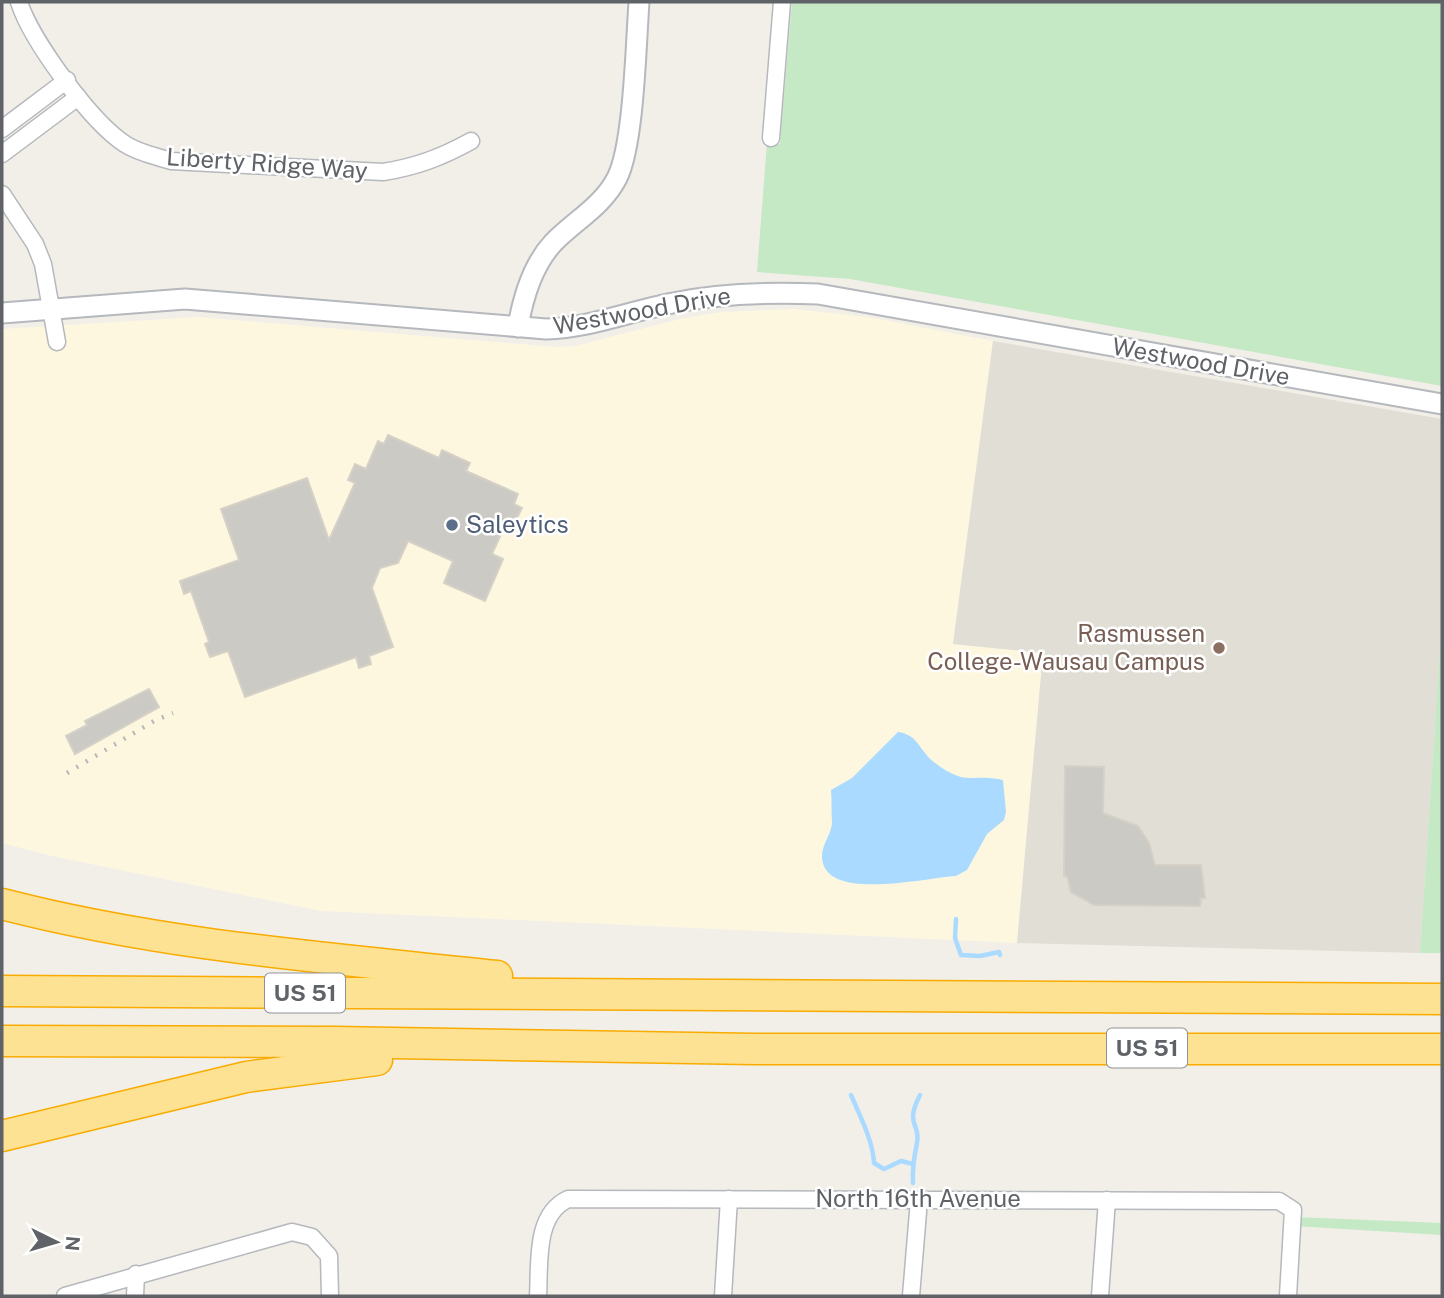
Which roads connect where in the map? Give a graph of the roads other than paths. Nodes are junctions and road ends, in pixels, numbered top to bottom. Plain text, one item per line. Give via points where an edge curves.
1 (19, 2) edge
2 (639, 2) edge
3 (782, 2) edge
4 (67, 80) junction
5 (78, 97) junction
6 (2, 129) edge
7 (771, 138) dead end
8 (471, 141) dead end
9 (2, 154) edge
10 (2, 194) edge
11 (51, 311) junction
12 (2, 313) edge
13 (518, 327) junction
14 (57, 342) dead end
15 (1442, 404) edge
16 (2, 904) edge
17 (2, 991) edge
18 (607, 993) junction
19 (1442, 999) edge
20 (2, 1041) edge
21 (594, 1048) junction
22 (1442, 1049) edge
23 (2, 1136) edge
24 (729, 1199) junction
25 (919, 1200) junction
26 (1107, 1200) junction
27 (136, 1274) junction
28 (65, 1296) edge
29 (135, 1296) edge
30 (330, 1296) edge
31 (538, 1296) edge
32 (723, 1296) edge
33 (911, 1296) edge
34 (1100, 1296) edge
35 (1288, 1296) edge

1 - 4 street, Liberty Ridge Way
2 - 13 street via 625,149 617,178 592,211 552,244 530,278
3 - 7 street
4 - 5 street, Liberty Ridge Way
4 - 6 street
5 - 8 street, Liberty Ridge Way via 127,145 171,161 383,172 422,164
5 - 9 street
10 - 11 street via 35,244
11 - 12 street, Westwood Drive
11 - 13 street, Westwood Drive via 185,299
11 - 14 street
13 - 15 street, Westwood Drive via 578,327 710,296 818,294
16 - 18 highway via 214,945 546,981
17 - 18 highway, US 51
18 - 19 highway, US 51
20 - 21 highway, US 51
21 - 22 highway, US 51
21 - 23 highway via 293,1068
24 - 25 street, North 16th Avenue
24 - 31 street, North 16th Avenue via 568,1199 556,1204 547,1217
24 - 32 street
25 - 26 street, North 16th Avenue
25 - 33 street
26 - 34 street
26 - 35 street, North 16th Avenue via 1279,1201 1293,1210
27 - 28 street
27 - 29 street
27 - 30 street via 287,1233 318,1241 329,1256

